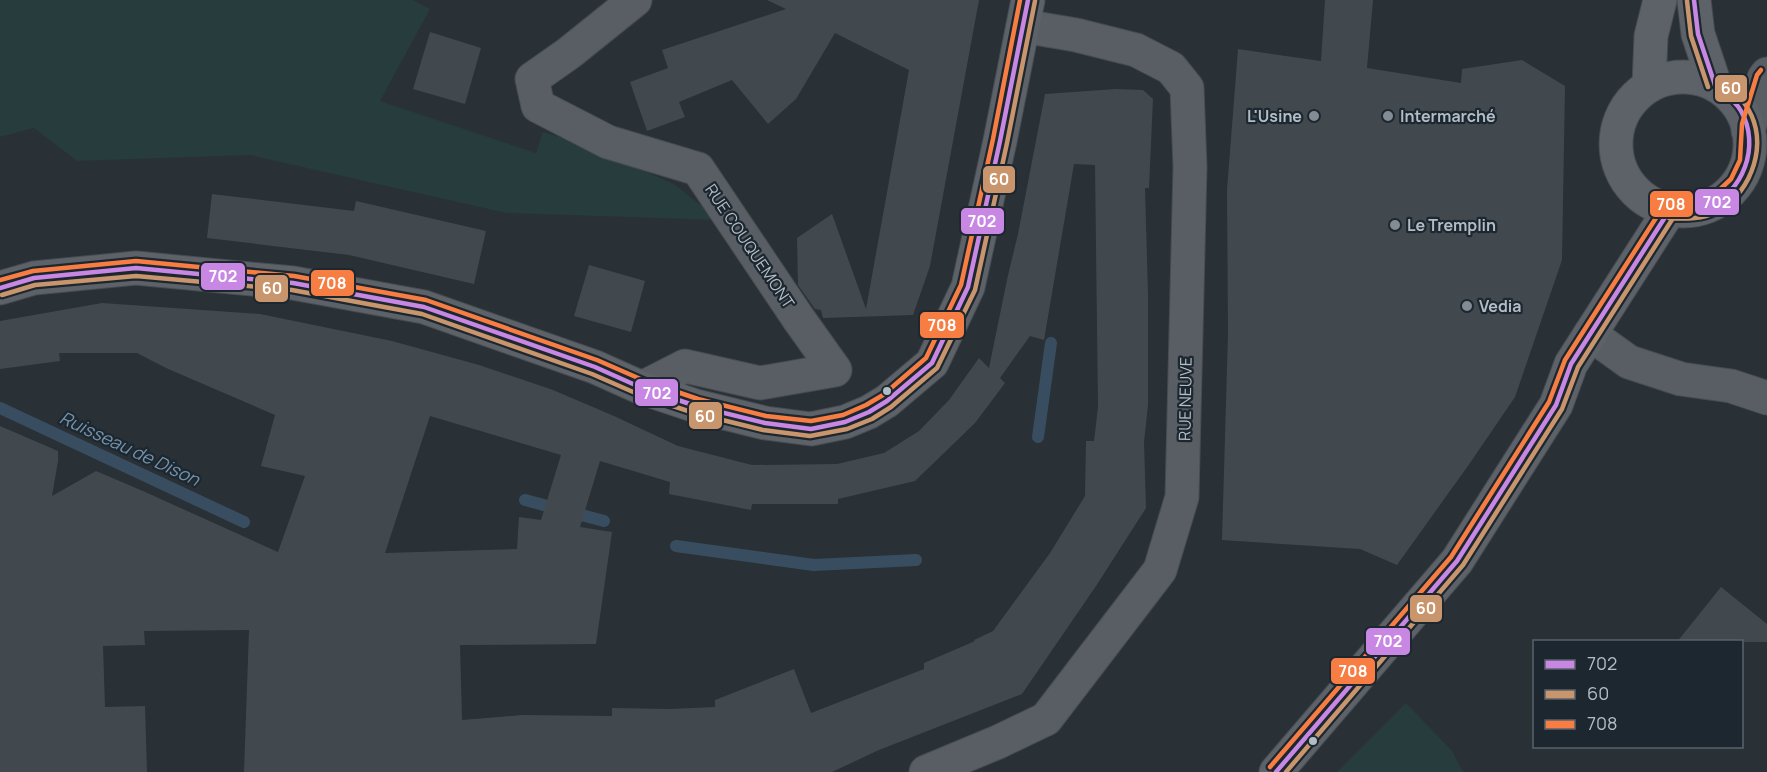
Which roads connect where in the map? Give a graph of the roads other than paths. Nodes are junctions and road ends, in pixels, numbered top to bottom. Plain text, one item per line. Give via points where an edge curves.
1 (635, 0) edge
2 (1660, 0) edge
3 (1694, 0) edge
4 (1025, 13) edge
5 (1767, 74) edge
6 (1715, 85) junction
7 (1648, 86) junction
8 (1748, 131) junction
9 (1669, 211) junction
10 (0, 288) edge
11 (1590, 334) junction
12 (642, 388) junction
13 (1767, 398) edge
14 (926, 772) edge
15 (1276, 772) edge

1 - 12 street, RUE COUQUEMONT via 532,79 538,106 608,142 698,169 835,370 760,383 685,366
2 - 7 main road via 1651,36
3 - 6 main road via 1698,34
4 - 12 main road via 968,287 932,363 869,412 812,429 765,423
4 - 14 street, RUE NEUVE via 1076,35 1136,50 1171,68 1187,88 1190,167 1182,496 1160,570 1047,719
5 - 8 street
6 - 7 main road via 1693,78 1670,78
6 - 8 main road via 1742,113
7 - 9 main road via 1630,101 1619,121 1615,144 1619,167 1630,187 1648,202
8 - 9 main road via 1745,169 1723,199 1688,212
9 - 11 main road
10 - 12 main road via 34,278 136,268 293,283 424,307 596,367
11 - 13 street via 1629,362 1681,379 1731,386
11 - 15 main road via 1571,364 1556,405 1457,561

